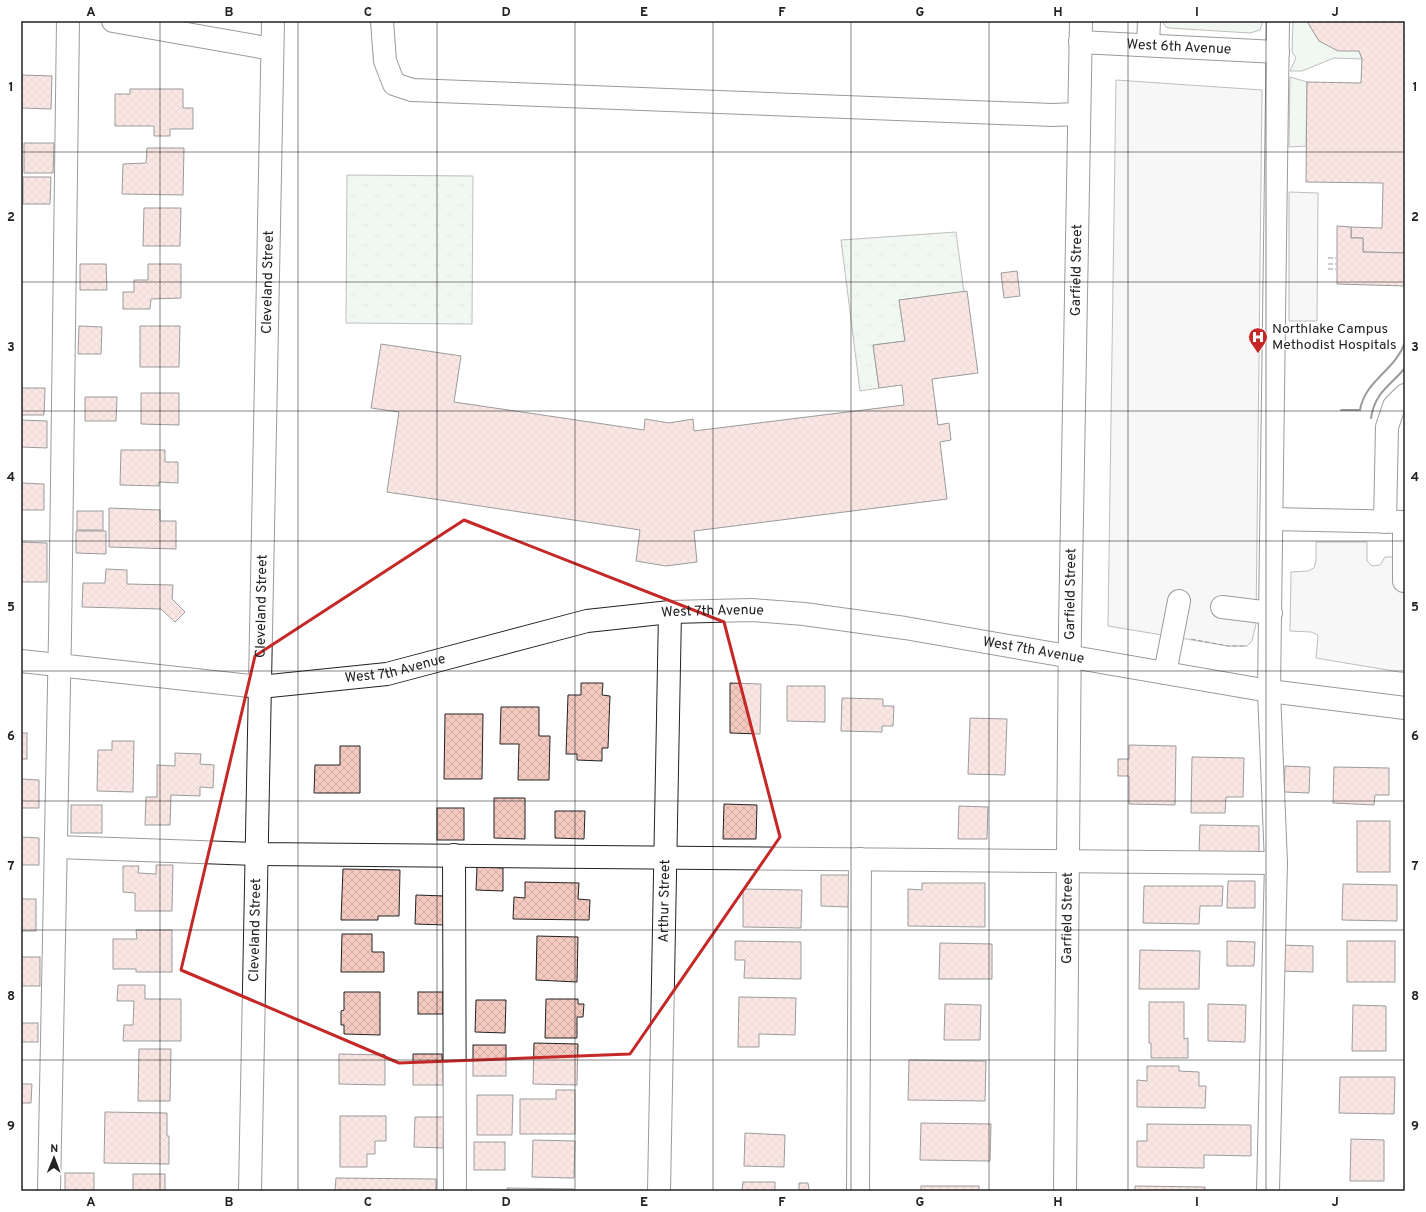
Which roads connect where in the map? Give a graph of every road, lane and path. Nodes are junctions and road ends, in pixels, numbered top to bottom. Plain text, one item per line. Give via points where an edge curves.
1 (68, 21) edge
2 (113, 21) edge
3 (272, 21) edge
4 (382, 21) edge
5 (1149, 21) edge
6 (1278, 21) edge
7 (1080, 31) edge
8 (1148, 45) junction
9 (272, 49) junction
10 (1278, 52) junction
11 (1079, 114) junction
12 (1405, 395) edge
13 (1272, 519) junction
14 (1398, 522) edge
15 (1404, 581) dead end
16 (1179, 601) dead end
17 (1222, 607) dead end
18 (670, 612) junction
19 (1271, 613) junction
20 (1070, 657) junction
21 (21, 661) edge
22 (60, 665) junction
23 (1165, 673) junction
24 (260, 687) junction
25 (1269, 690) junction
26 (1405, 708) edge
27 (56, 847) junction
28 (257, 854) junction
29 (454, 855) junction
30 (665, 857) junction
31 (860, 859) junction
32 (1068, 861) junction
33 (1276, 863) junction
34 (49, 1191) edge
35 (250, 1191) edge
36 (455, 1191) edge
37 (659, 1191) edge
38 (858, 1191) edge
39 (1065, 1191) edge
40 (1268, 1191) edge

1 - 22 street
2 - 9 street
3 - 9 street, Cleveland Street
4 - 11 street via 385,61 394,84 412,90
5 - 8 street
6 - 10 street
7 - 8 street, West 6th Avenue
7 - 11 street, Garfield Street
8 - 10 street, West 6th Avenue
9 - 24 street, Cleveland Street
10 - 13 street
11 - 20 street, Garfield Street
12 - 14 street via 1394,406 1387,427
13 - 14 street
13 - 19 street
14 - 15 street
16 - 23 street
17 - 19 street
18 - 20 street, West 7th Avenue via 752,610 804,614 905,628
18 - 24 street, West 7th Avenue via 587,620 387,674
18 - 30 street, Arthur Street
19 - 25 street
20 - 23 street, West 7th Avenue
20 - 32 street, Garfield Street
21 - 22 street, West 7th Avenue
22 - 24 street, West 7th Avenue
22 - 27 street
23 - 25 street, West 7th Avenue
24 - 28 street, Cleveland Street
25 - 26 street, West 7th Avenue
25 - 33 street
27 - 28 street
27 - 34 street
28 - 29 street
28 - 35 street, Cleveland Street
29 - 30 street
29 - 36 street
30 - 31 street
30 - 37 street, Arthur Street
31 - 32 street
31 - 38 street
32 - 33 street
32 - 39 street, Garfield Street
33 - 40 street

